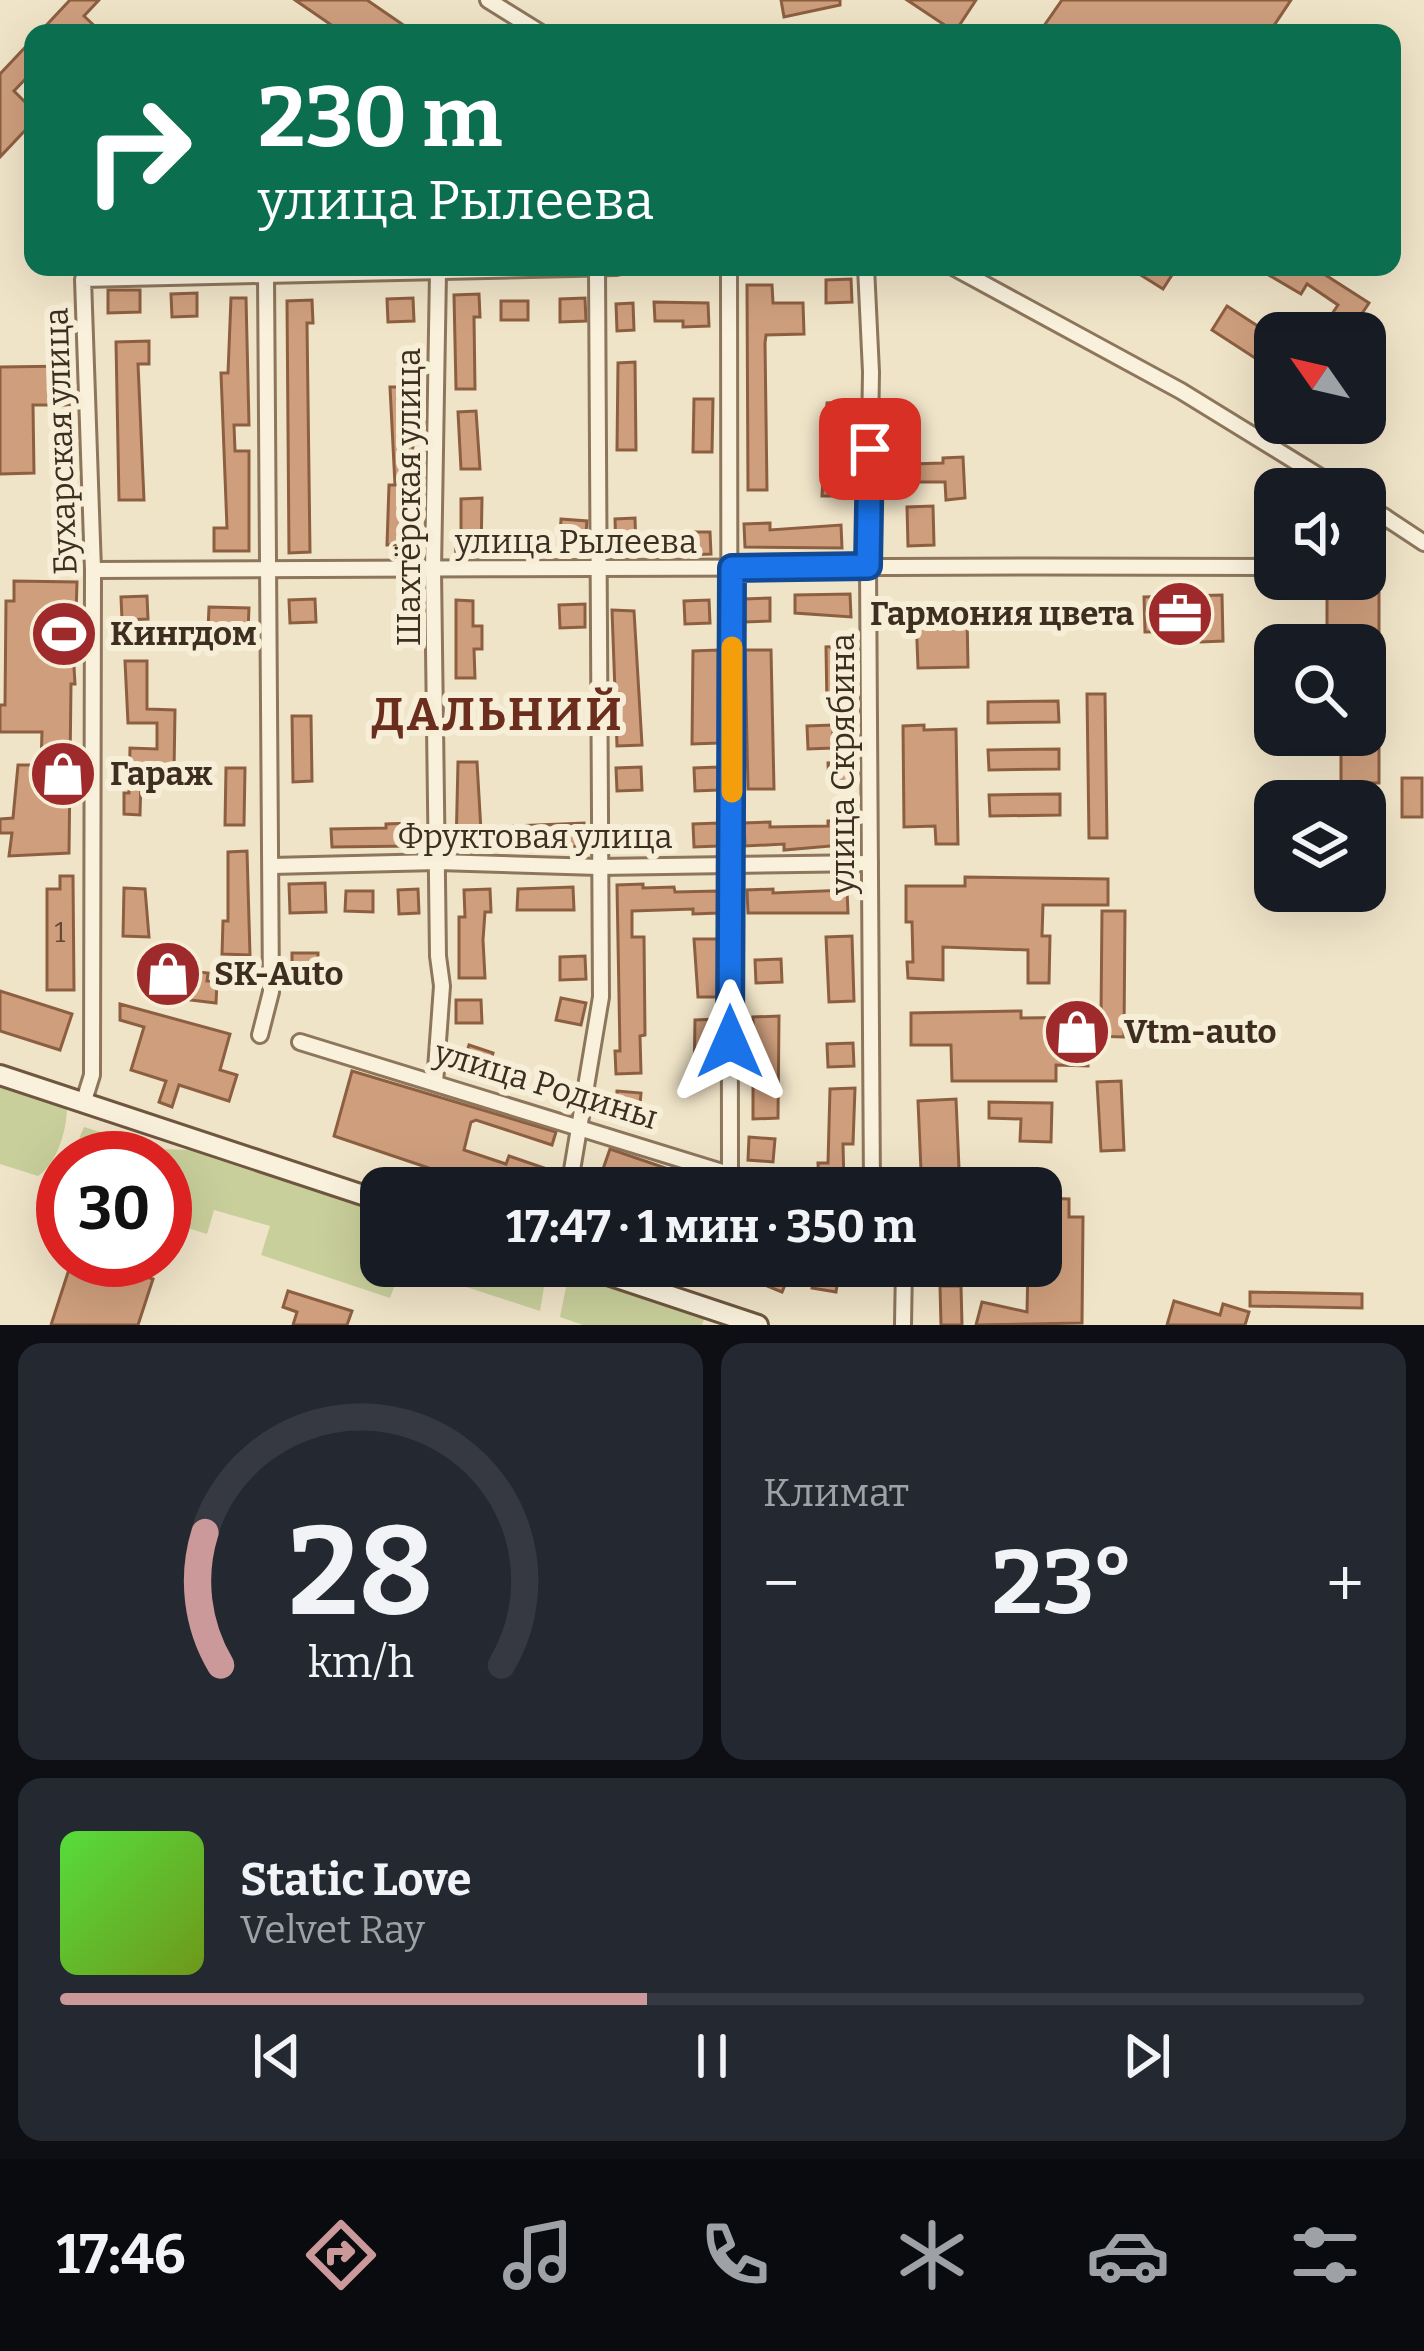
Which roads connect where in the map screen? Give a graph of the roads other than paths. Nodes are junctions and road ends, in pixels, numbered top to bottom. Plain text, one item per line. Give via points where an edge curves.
1 (488, 0) edge
2 (527, 24) edge
3 (229, 276) edge
4 (266, 276) edge
5 (438, 276) edge
6 (597, 276) edge
7 (729, 276) edge
8 (866, 276) edge
9 (970, 276) edge
10 (1306, 468) edge
11 (1386, 518) edge
12 (1424, 543) edge
13 (868, 566) junction
14 (1254, 567) edge
15 (732, 568) junction
16 (597, 569) junction
17 (93, 570) junction
18 (267, 570) junction
19 (433, 570) junction
20 (438, 862) junction
21 (870, 863) junction
22 (732, 865) junction
23 (272, 866) junction
24 (599, 867) junction
25 (260, 1035) dead end
26 (300, 1042) dead end
27 (0, 1075) edge
28 (435, 1083) junction
29 (83, 1104) junction
30 (580, 1126) junction
31 (573, 1167) edge
32 (708, 1167) edge
33 (730, 1167) edge
34 (872, 1167) edge
35 (360, 1194) edge
36 (644, 1287) edge
37 (904, 1287) edge
38 (758, 1325) edge
39 (903, 1325) edge

1 - 2 street
3 - 17 street, Бухарская улица via 83,280
4 - 18 street
5 - 19 street, Шахтёрская улица
6 - 16 street
7 - 15 street
8 - 13 street, улица Скрябина
9 - 10 street
11 - 12 street
13 - 14 street, улица Рылеева
13 - 15 street, улица Рылеева
13 - 21 street, улица Скрябина
15 - 16 street, улица Рылеева
15 - 22 street
16 - 19 street, улица Рылеева
16 - 24 street
17 - 18 street, улица Рылеева
17 - 29 street, Бухарская улица via 92,1075
18 - 19 street, улица Рылеева
18 - 23 street
19 - 20 street, Шахтёрская улица
20 - 23 street, Фруктовая улица
20 - 24 street, Фруктовая улица
20 - 28 street, Шахтёрская улица
21 - 22 street, Фруктовая улица
21 - 34 street, улица Скрябина
22 - 24 street, Фруктовая улица
22 - 33 street
23 - 25 street via 271,992
24 - 30 street via 601,997
26 - 28 street, улица Родины
27 - 29 street
28 - 30 street, улица Родины
29 - 35 street
30 - 31 street
30 - 32 street, улица Родины
36 - 38 street
37 - 39 street

